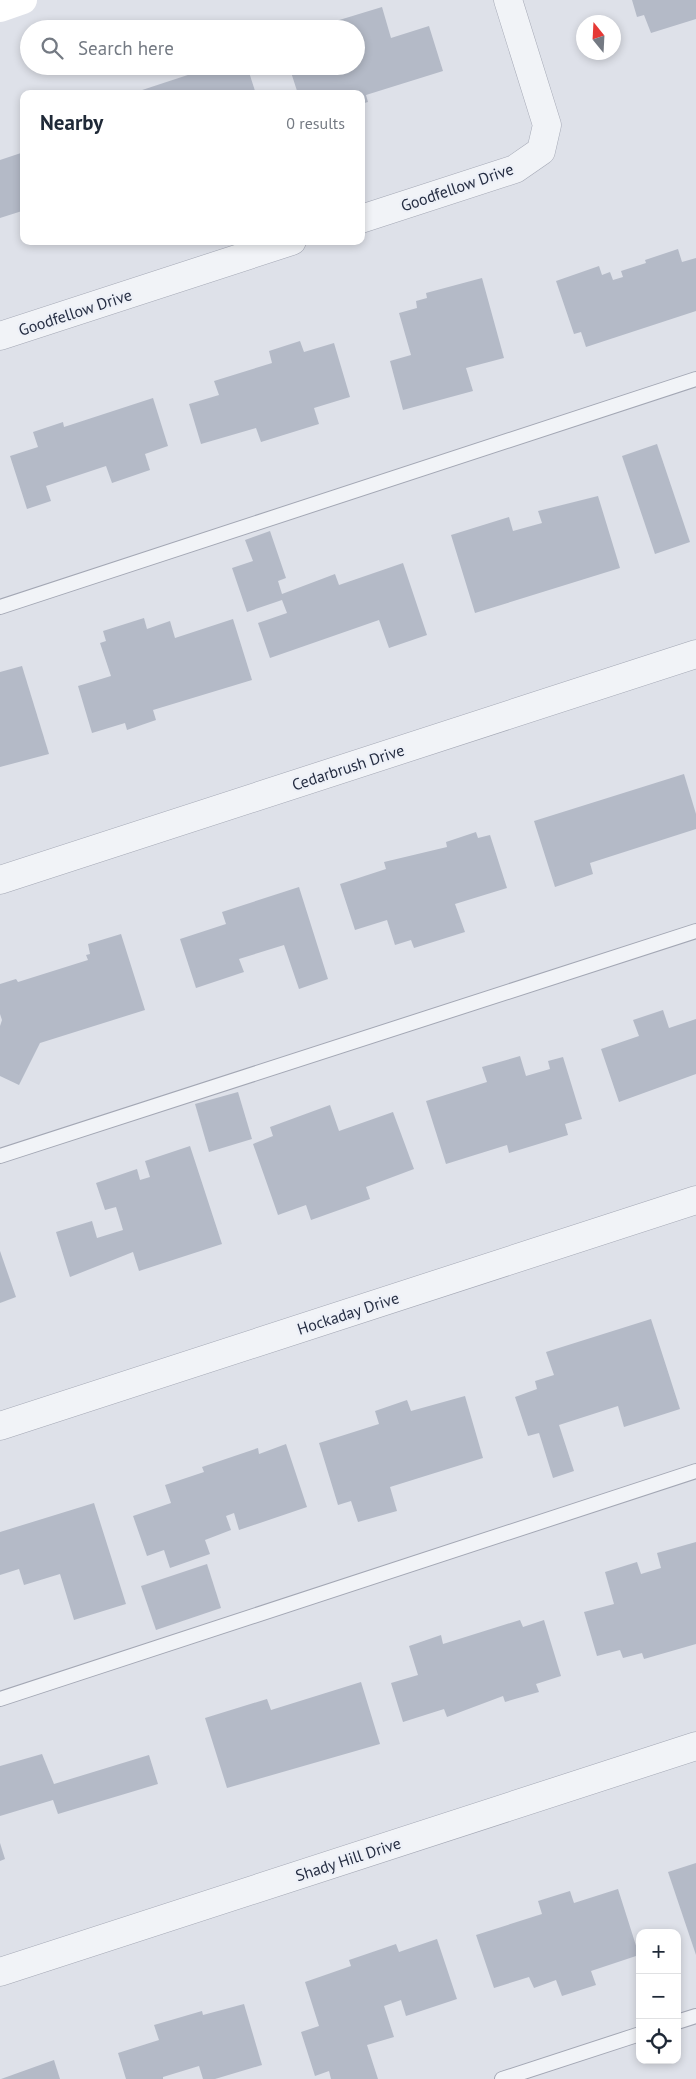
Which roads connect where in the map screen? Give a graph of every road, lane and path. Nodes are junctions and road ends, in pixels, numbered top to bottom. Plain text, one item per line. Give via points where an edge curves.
1 (23, 0) edge
2 (508, 0) edge
3 (0, 8) edge
4 (365, 218) edge
5 (280, 245) edge
6 (0, 336) edge
7 (696, 379) edge
8 (0, 607) edge
9 (696, 654) edge
10 (0, 880) edge
11 (696, 931) edge
12 (0, 1156) edge
13 (696, 1200) edge
14 (0, 1426) edge
15 (696, 1471) edge
16 (0, 1699) edge
17 (696, 1746) edge
18 (0, 1972) edge
19 (696, 2016) edge
20 (681, 2021) edge
21 (636, 2035) edge
22 (502, 2079) edge

1 - 3 main road
2 - 4 street, Goodfellow Drive via 547,124 541,152 515,169
5 - 6 street, Goodfellow Drive
7 - 8 lane
9 - 10 street, Cedarbrush Drive
11 - 12 lane
13 - 14 street, Hockaday Drive
15 - 16 lane
17 - 18 street, Shady Hill Drive
19 - 20 lane
21 - 22 lane

